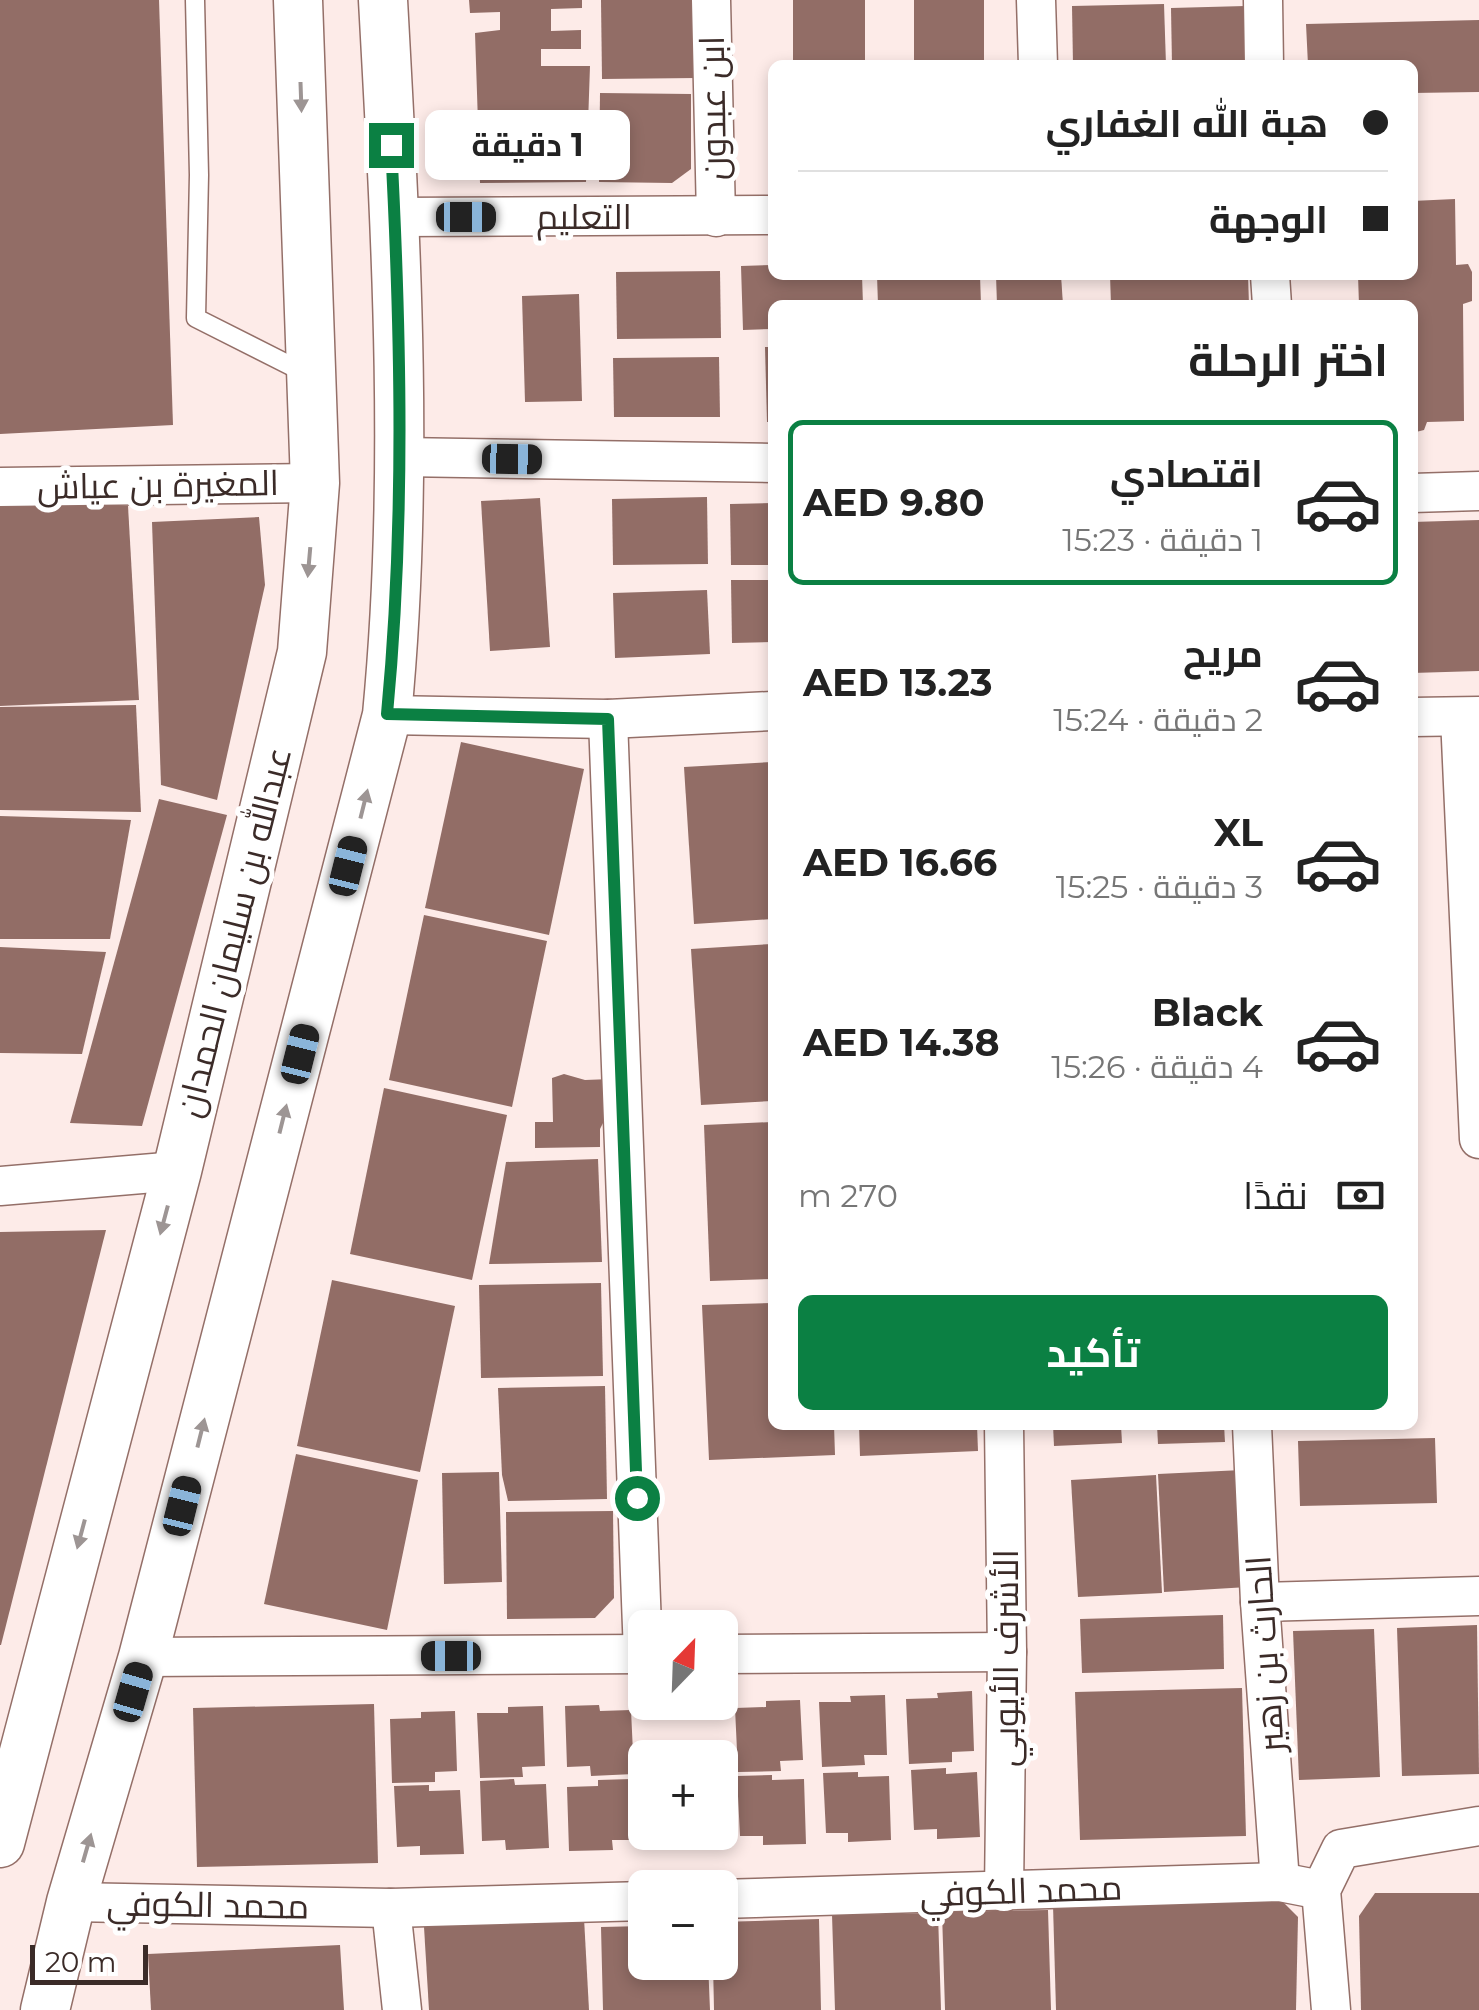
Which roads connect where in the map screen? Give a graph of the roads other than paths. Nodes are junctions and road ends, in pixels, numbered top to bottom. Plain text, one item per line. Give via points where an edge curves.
1 (194, 0) edge
2 (298, 0) edge
3 (382, 0) edge
4 (711, 0) edge
5 (1036, 0) edge
6 (1263, 0) edge
7 (1038, 60) edge
8 (1264, 60) edge
9 (768, 215) edge
10 (716, 216) junction
11 (395, 217) junction
12 (312, 376) junction
13 (401, 457) junction
14 (768, 463) edge
15 (315, 482) junction
16 (0, 486) edge
17 (1479, 491) edge
18 (1418, 493) edge
19 (768, 711) edge
20 (387, 714) junction
21 (1418, 716) edge
22 (1470, 716) edge
23 (608, 719) junction
24 (1479, 1139) edge
25 (177, 1170) junction
26 (0, 1186) edge
27 (1004, 1430) edge
28 (1252, 1430) edge
29 (1479, 1596) edge
30 (1260, 1602) junction
31 (642, 1610) edge
32 (1008, 1652) junction
33 (628, 1654) edge
34 (738, 1654) edge
35 (144, 1657) junction
36 (1479, 1826) edge
37 (0, 1844) edge
38 (1280, 1882) junction
39 (1321, 1890) junction
40 (1004, 1892) junction
41 (738, 1899) edge
42 (628, 1901) edge
43 (71, 1902) junction
44 (391, 1908) junction
45 (45, 2010) edge
46 (402, 2010) edge
47 (1331, 2010) edge

1 - 12 lane via 196,318
2 -> 12 street, عبدالله بن سليمان الحمدان
3 - 11 street
4 - 10 street, ابن عبدون
5 - 7 street
6 - 8 street
9 - 10 street, التعليم
10 - 11 street, التعليم
11 - 13 street
12 - 15 street, عبدالله بن سليمان الحمدان
13 - 14 street
13 - 20 street
15 - 16 street, المغيرة بن عياش
15 -> 25 street, عبدالله بن سليمان الحمدان via 302,652
17 - 18 street
19 - 23 street
20 - 23 street
35 -> 20 street
21 - 22 street
22 - 24 street
23 - 31 street
25 - 26 street
25 -> 37 street, عبدالله بن سليمان الحمدان
27 - 32 street, الأشرف الأيوبي
28 - 30 street, الحارث بن زهير
29 - 30 street
30 - 38 street, الحارث بن زهير
32 - 34 street
32 - 40 street, الأشرف الأيوبي
33 - 35 street
43 -> 35 street
36 - 39 street via 1341,1849
38 - 39 street, محمد الكوفي
38 - 40 street, محمد الكوفي
39 - 47 street
40 - 41 street, محمد الكوفي
42 - 44 street, محمد الكوفي
43 - 44 street, محمد الكوفي
43 - 45 street
44 - 46 street

